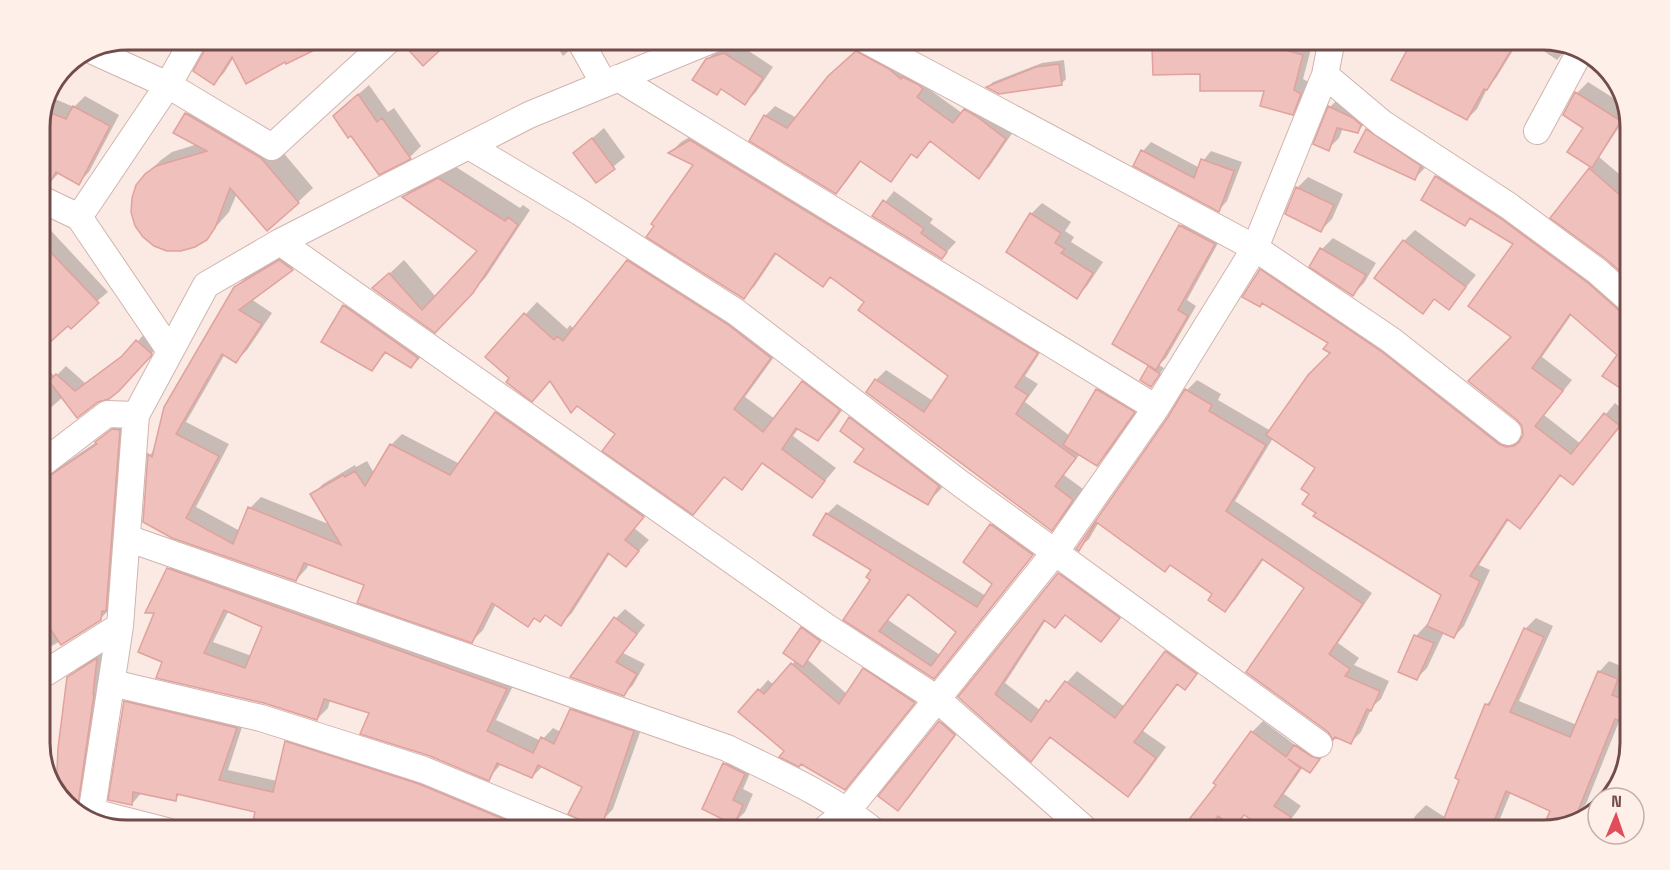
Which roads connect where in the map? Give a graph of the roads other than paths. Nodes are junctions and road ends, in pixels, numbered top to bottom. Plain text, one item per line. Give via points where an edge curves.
1 (188, 50) edge
2 (378, 50) edge
3 (587, 50) edge
4 (687, 50) edge
5 (885, 50) edge
6 (1330, 50) edge
7 (101, 55) edge
8 (1577, 57) edge
9 (1324, 75) junction
10 (611, 81) junction
11 (168, 85) junction
12 (1537, 131) dead end
13 (469, 146) junction
14 (50, 203) edge
15 (79, 217) junction
16 (280, 242) junction
17 (1255, 248) junction
18 (1620, 291) edge
19 (170, 351) junction
20 (1156, 408) junction
21 (136, 415) junction
22 (1508, 432) dead end
23 (50, 458) edge
24 (127, 538) junction
25 (1056, 551) junction
26 (120, 626) junction
27 (50, 670) edge
28 (112, 683) junction
29 (937, 699) junction
30 (1319, 744) dead end
31 (848, 810) junction
32 (92, 813) edge
33 (544, 820) edge
34 (836, 820) edge
35 (860, 820) edge
36 (1074, 820) edge

1 - 11 street
2 - 11 street via 272,147
3 - 10 street
4 - 10 street
5 - 17 street
6 - 9 street
7 - 11 street
8 - 12 street
9 - 17 street
9 - 18 street via 1382,123 1509,206
10 - 13 street via 529,114
10 - 20 street
11 - 15 street
13 - 16 street
13 - 25 street via 736,312
14 - 15 street
15 - 19 street
16 - 19 street via 206,285
16 - 29 street via 825,626
17 - 20 street
17 - 22 street via 1390,339
19 - 21 street
20 - 25 street
21 - 23 street via 107,414
21 - 24 street
24 - 26 street
24 - 31 street via 727,748
25 - 29 street
25 - 30 street
26 - 27 street
26 - 28 street
28 - 32 street
28 - 33 street via 261,718 424,770
29 - 31 street
29 - 36 street
31 - 34 street
31 - 35 street

